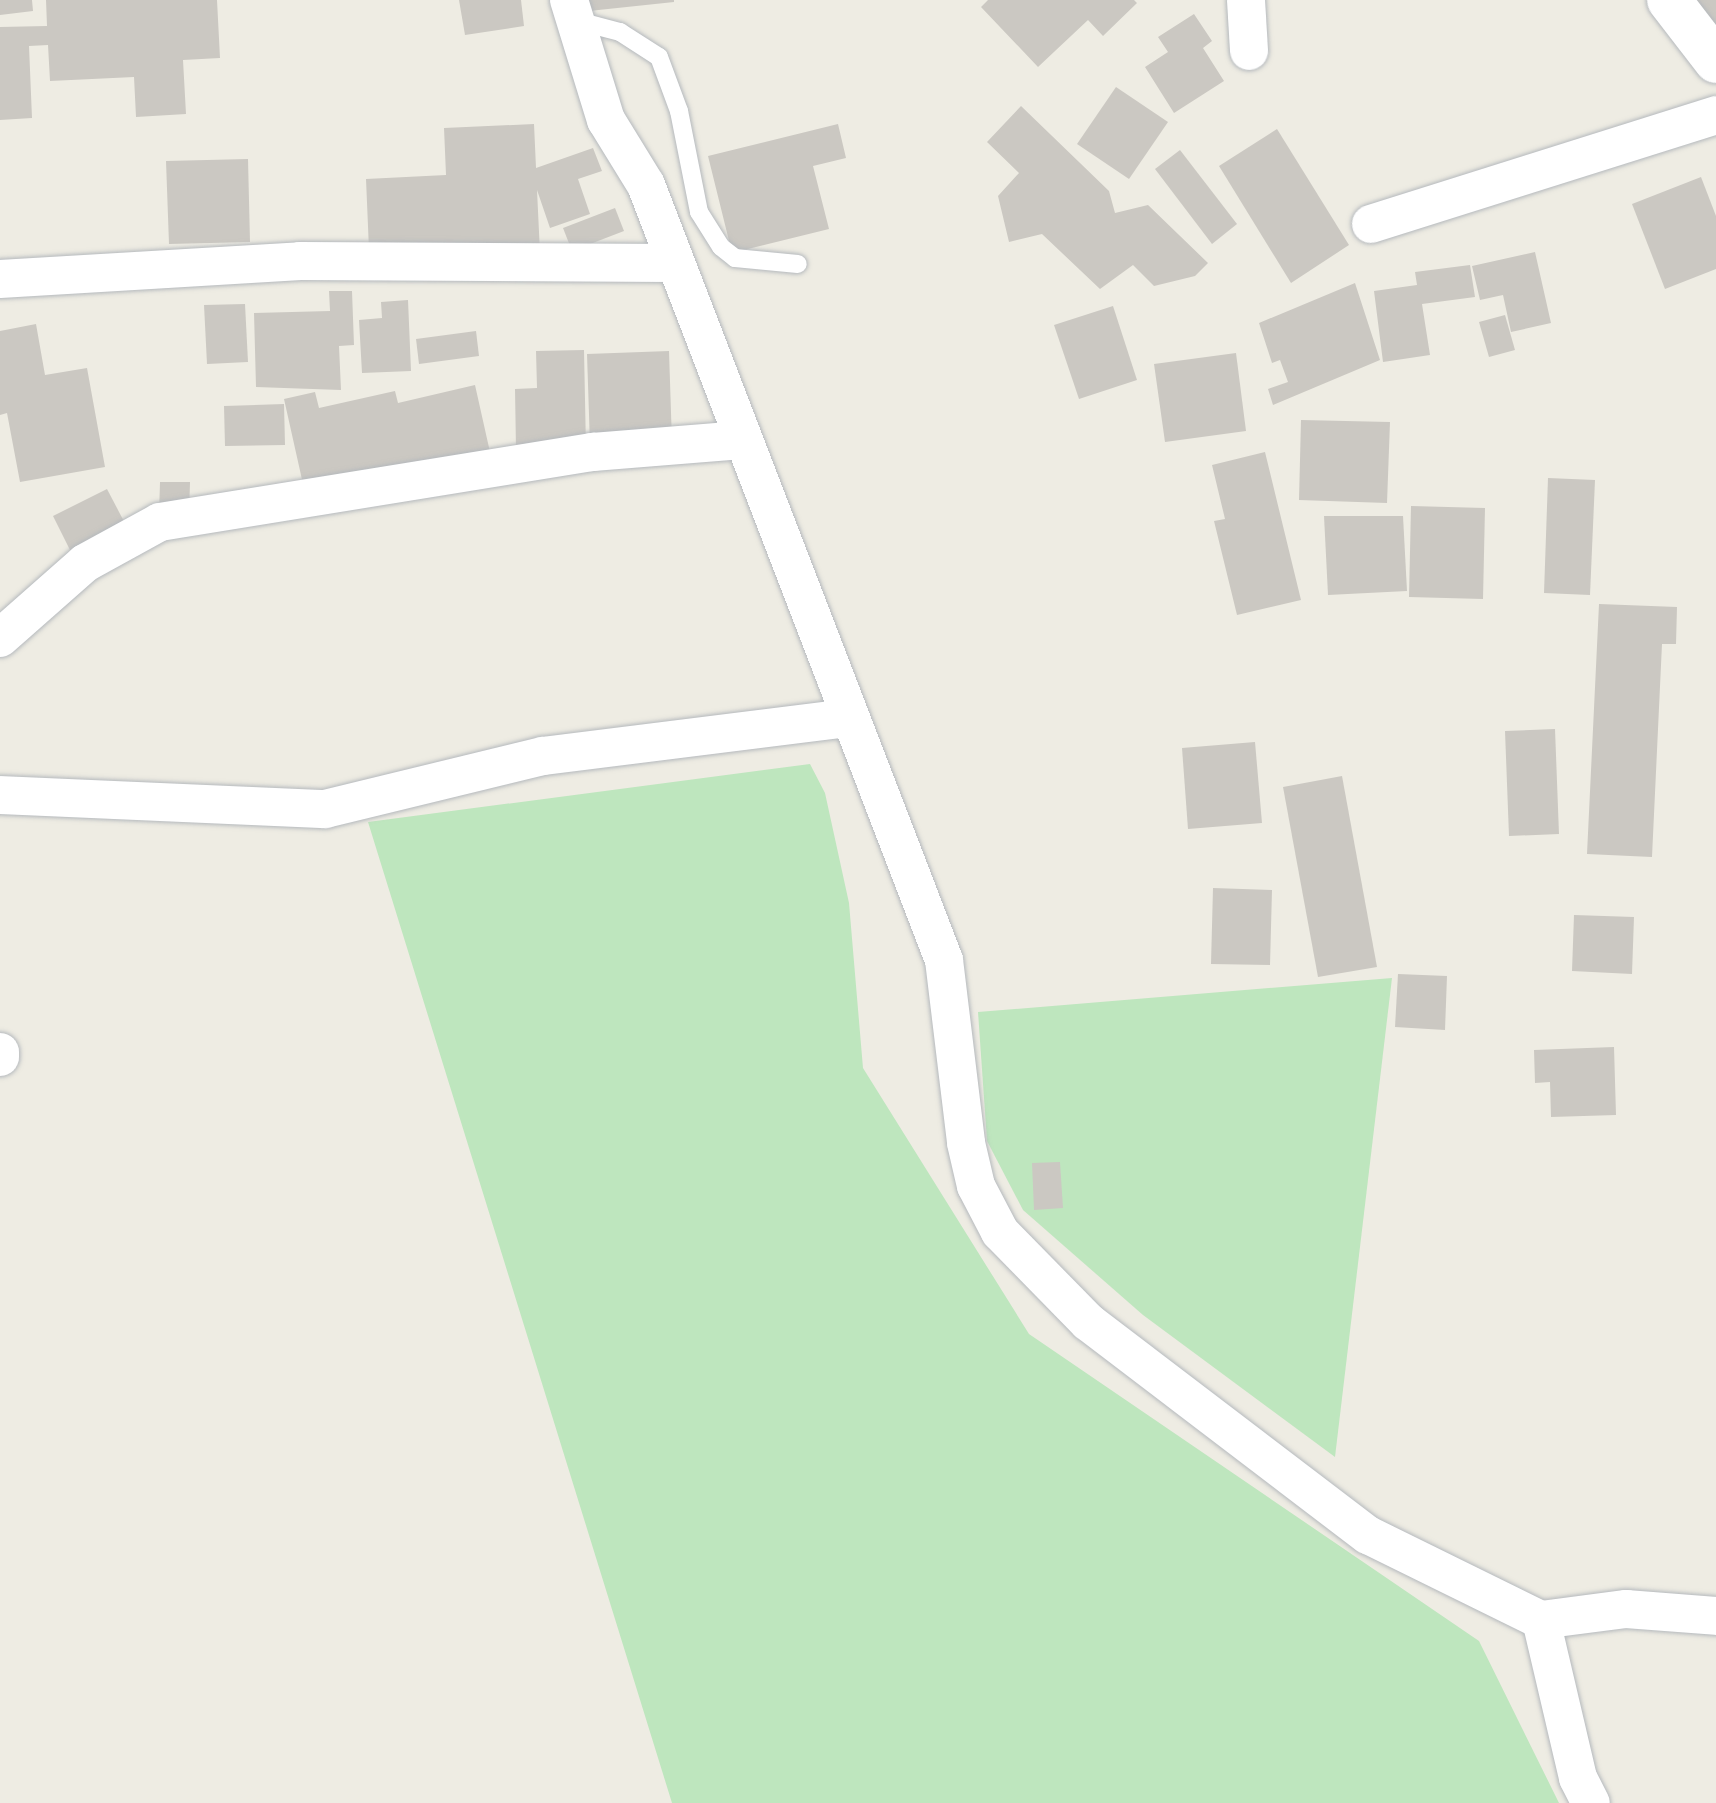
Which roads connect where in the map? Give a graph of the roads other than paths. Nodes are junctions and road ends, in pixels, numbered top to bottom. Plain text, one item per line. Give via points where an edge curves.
1 (1246, 0) edge
2 (1669, 0) edge
3 (570, 10) edge
4 (1249, 51) dead end
5 (1716, 61) edge
6 (1716, 115) edge
7 (1371, 224) dead end
8 (672, 263) junction
9 (798, 264) dead end
10 (0, 279) edge
11 (742, 440) junction
12 (0, 638) edge
13 (848, 718) junction
14 (0, 795) edge
15 (1716, 1616) edge
16 (1541, 1620) junction
17 (1591, 1803) edge

1 - 4 street
2 - 5 main road
3 - 8 street via 606,120 646,185
3 - 9 lane via 659,57 679,111 699,212 721,247 735,258
6 - 7 street
8 - 10 street via 300,261
8 - 11 street
11 - 12 street via 593,452 160,522 85,563
11 - 13 street
13 - 14 street via 543,756 325,809
13 - 16 street via 944,960 976,1186 1000,1232 1088,1322 1368,1535
15 - 16 street via 1626,1609
16 - 17 street via 1578,1778

